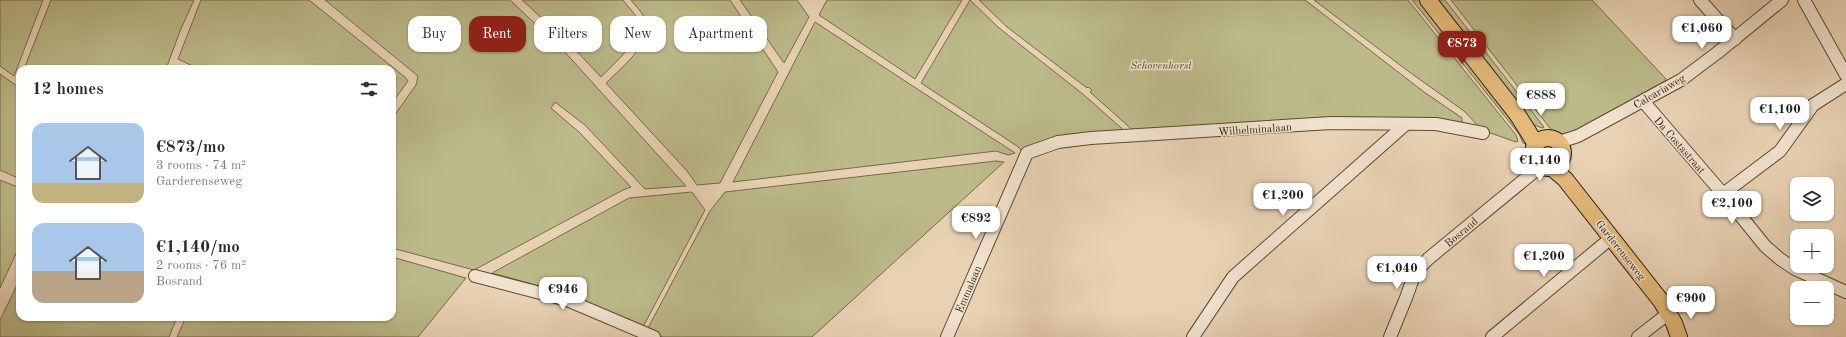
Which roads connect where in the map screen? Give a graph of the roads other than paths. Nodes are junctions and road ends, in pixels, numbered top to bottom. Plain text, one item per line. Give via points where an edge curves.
1 (1428, 0) edge
2 (1700, 0) edge
3 (1782, 0) edge
4 (1804, 0) edge
5 (1735, 39) junction
6 (1846, 75) edge
7 (1846, 84) edge
8 (1643, 101) junction
9 (1406, 124) junction
10 (1483, 133) dead end
11 (1539, 142) junction
12 (1027, 153) joint
13 (1552, 159) junction
14 (1723, 194) junction
15 (1611, 238) junction
16 (475, 276) dead end
17 (1846, 292) edge
18 (1674, 324) edge
19 (654, 337) edge
20 (948, 337) edge
21 (1193, 337) edge
22 (1390, 337) edge
23 (1492, 337) edge
24 (1638, 337) edge
25 (1688, 337) edge

1 - 11 main road
2 - 5 street
3 - 5 street, Calcariaweg
4 - 6 street
5 - 8 street, Calcariaweg via 1681,80
7 - 14 street via 1812,105 1780,152
8 - 13 street, Calcariaweg via 1578,136
8 - 14 street, Da Costastraat
9 - 10 street, Wilhelminalaan via 1436,124
9 - 12 street, Wilhelminalaan via 1331,124 1091,138 1058,142
9 - 21 street via 1233,277
11 - 13 main road via 1533,154
11 - 13 main road via 1551,138
12 - 20 street, Emmalaan
13 - 15 main road, Garderenseweg
13 - 22 street, Bosrand via 1524,179 1428,259 1415,273
14 - 17 street, Da Costastraat via 1765,246 1780,259 1795,269
15 - 18 main road, Garderenseweg
15 - 23 street
16 - 19 street via 567,300
18 - 24 street
18 - 25 main road, Garderenseweg

